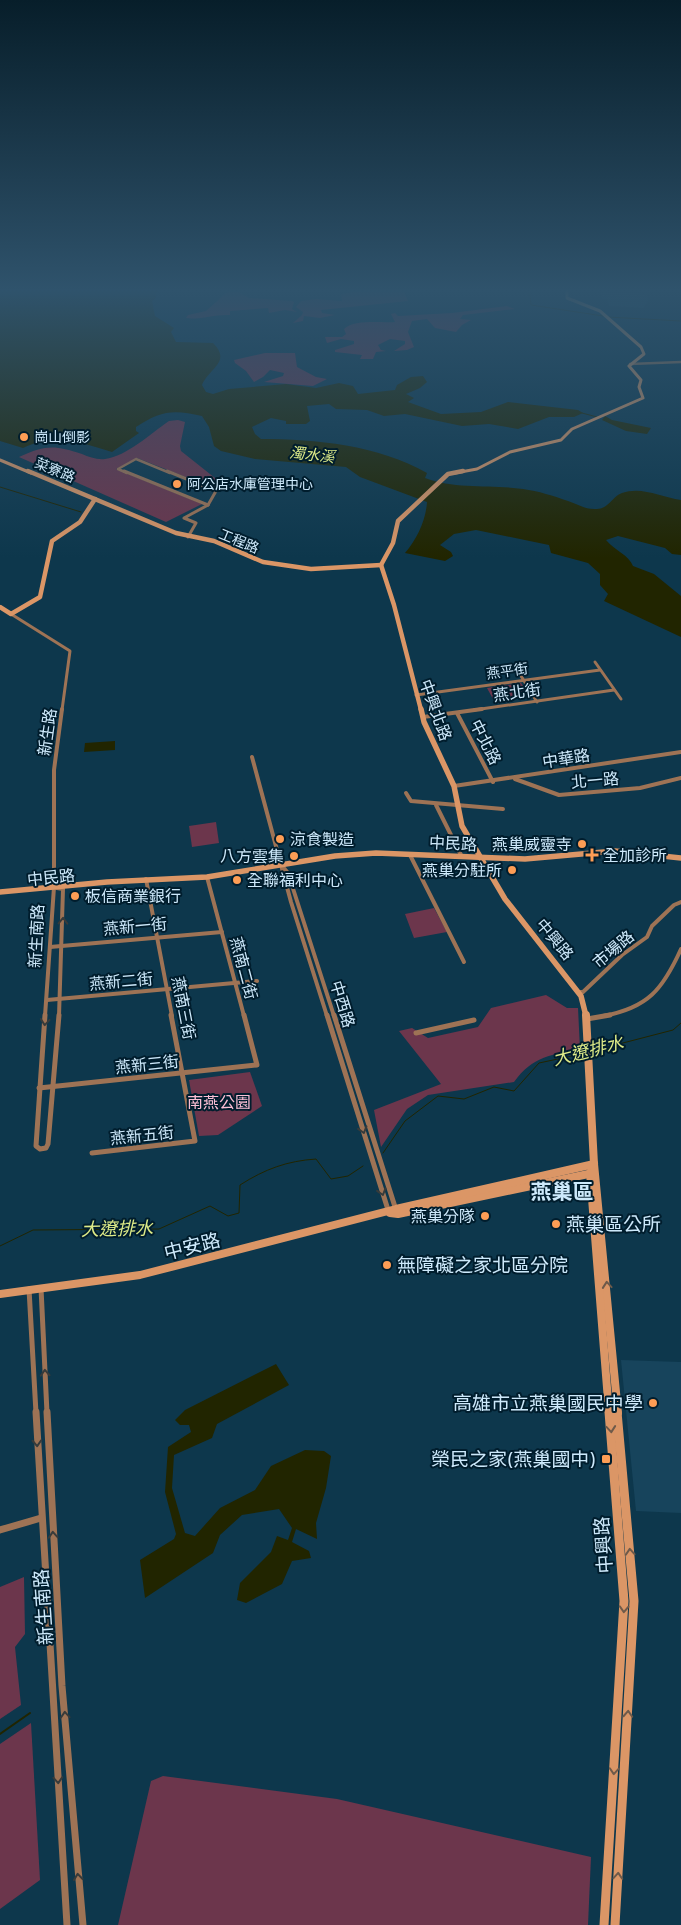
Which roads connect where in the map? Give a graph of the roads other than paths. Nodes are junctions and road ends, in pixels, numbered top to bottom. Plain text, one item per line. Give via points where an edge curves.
1 (639, 379) edge
2 (0, 460) edge
3 (95, 499) junction
4 (208, 505) junction
5 (188, 536) junction
6 (381, 565) junction
7 (0, 607) edge
8 (11, 614) junction
9 (596, 662) dead end
10 (600, 670) junction
11 (518, 671) dead end
12 (524, 680) junction
13 (614, 690) junction
14 (416, 695) junction
15 (621, 699) dead end
16 (537, 702) junction
17 (457, 713) junction
18 (423, 717) junction
19 (681, 752) edge
20 (252, 757) dead end
21 (513, 778) junction
22 (681, 778) edge
23 (493, 782) junction
24 (454, 786) junction
25 (406, 793) dead end
26 (457, 804) junction
27 (436, 805) junction
28 (503, 809) dead end
29 (410, 855) junction
30 (462, 857) junction
31 (681, 858) edge
32 (480, 859) junction
33 (283, 866) junction
34 (208, 879) junction
35 (146, 881) junction
36 (53, 889) junction
37 (63, 889) junction
38 (0, 894) edge
39 (681, 902) edge
40 (222, 932) junction
41 (156, 937) junction
42 (63, 946) junction
43 (50, 947) junction
44 (681, 949) edge
45 (464, 962) dead end
46 (257, 981) dead end
47 (236, 983) junction
48 (168, 990) junction
49 (579, 992) junction
50 (47, 1000) junction
51 (60, 1000) junction
52 (587, 1019) junction
53 (474, 1020) dead end
54 (416, 1033) dead end
55 (257, 1065) joint
56 (183, 1073) junction
57 (52, 1086) junction
58 (39, 1088) junction
59 (195, 1141) joint
60 (92, 1153) dead end
61 (379, 1170) junction
62 (594, 1170) junction
63 (394, 1212) junction
64 (41, 1287) junction
65 (29, 1289) junction
66 (0, 1294) edge
67 (613, 1406) junction
68 (41, 1518) junction
69 (0, 1530) edge
70 (67, 1925) edge
71 (83, 1925) edge
72 (604, 1925) edge
73 (615, 1925) edge

1 - 6 street via 643,398 572,429 561,440 510,452 485,466 454,472 440,481 398,521 393,545
2 - 3 street, 菜寮路
3 - 5 street, 工程路
3 - 8 street via 85,517 52,542 40,597
4 - 4 street via 216,491 136,459 118,469
4 - 5 street via 184,518 196,523
5 - 6 street, 工程路 via 219,543 279,566 310,569
6 - 14 street, 中興北路
7 - 8 street
8 - 36 street, 新生路 via 70,651 54,770
9 - 10 street
10 - 12 street, 燕平街
10 - 13 street
11 - 12 street
12 - 14 street, 燕平街
12 - 16 street
13 - 15 street
13 - 16 street, 燕北街
14 - 18 street, 中興北路
16 - 17 street, 燕北街
17 - 18 street, 燕北街
17 - 23 street, 中北路
18 - 24 street, 中興北路
19 - 21 street, 中華路
20 - 33 street, 中西路
21 - 22 street, 北一路 via 559,795 640,788
21 - 23 street, 中華路
23 - 24 street, 中華路
24 - 26 street, 中興北路
25 - 27 street via 411,801
26 - 27 street
26 - 28 street
26 - 32 street, 中興北路 via 462,826
27 - 30 street
29 - 30 street, 中民路
29 - 33 street, 中民路 via 352,855
29 - 45 street
30 - 32 street, 中民路
31 - 32 street, 中民路 via 616,851 525,859
32 - 49 street, 中興路 via 519,918
33 - 34 street, 中民路
33 -> 61 street, 中西路 via 370,1152
33 - 61 street, 中西路 via 288,873 376,1150
34 - 35 street, 中民路
34 - 40 street, 燕南二街
35 - 36 street, 中民路
35 - 37 street, 中民路
35 - 41 street, 燕南三街
36 - 37 street, 中民路
36 - 38 street, 中民路
36 - 43 street, 新生南路
42 -> 37 street, 新生南路
39 - 49 street, 市場路 via 652,926 647,937 622,955 583,992
40 - 41 street, 燕新一街
40 - 47 street, 燕南二街
41 - 42 street, 燕新一街
41 - 48 street, 燕南三街
42 - 43 street, 燕新一街
42 - 51 street, 新生南路
43 - 50 street, 新生南路
44 - 52 street via 668,977 648,1001 610,1016
46 - 47 street, 燕新二街
47 - 48 street, 燕新二街
47 - 55 street, 燕南二街
48 - 51 street, 燕新二街
48 - 56 street, 燕南三街
49 - 52 street, 中興路
50 - 51 street, 燕新二街
50 -> 58 street, 新生南路
51 - 57 street, 新生南路
52 - 62 street, 中興路
53 - 54 street
55 - 56 street, 燕新三街
56 - 57 street, 燕新三街
56 - 59 street, 燕南三街
57 - 58 street, 燕新三街
57 - 58 street, 新生南路 via 48,1144 44,1149 36,1146
59 - 60 street, 燕新五街
61 - 63 street
62 - 63 street, 中安路
62 - 67 street, 中興路
63 - 64 street, 中安路 via 140,1275
64 - 65 street, 中安路
71 -> 64 street, 新生南路 via 52,1525
65 - 66 street, 中安路
65 -> 68 street, 新生南路
67 -> 72 street, 中興路 via 624,1601
73 -> 67 street, 中興路 via 634,1601
68 - 69 street
68 -> 70 street, 新生南路

